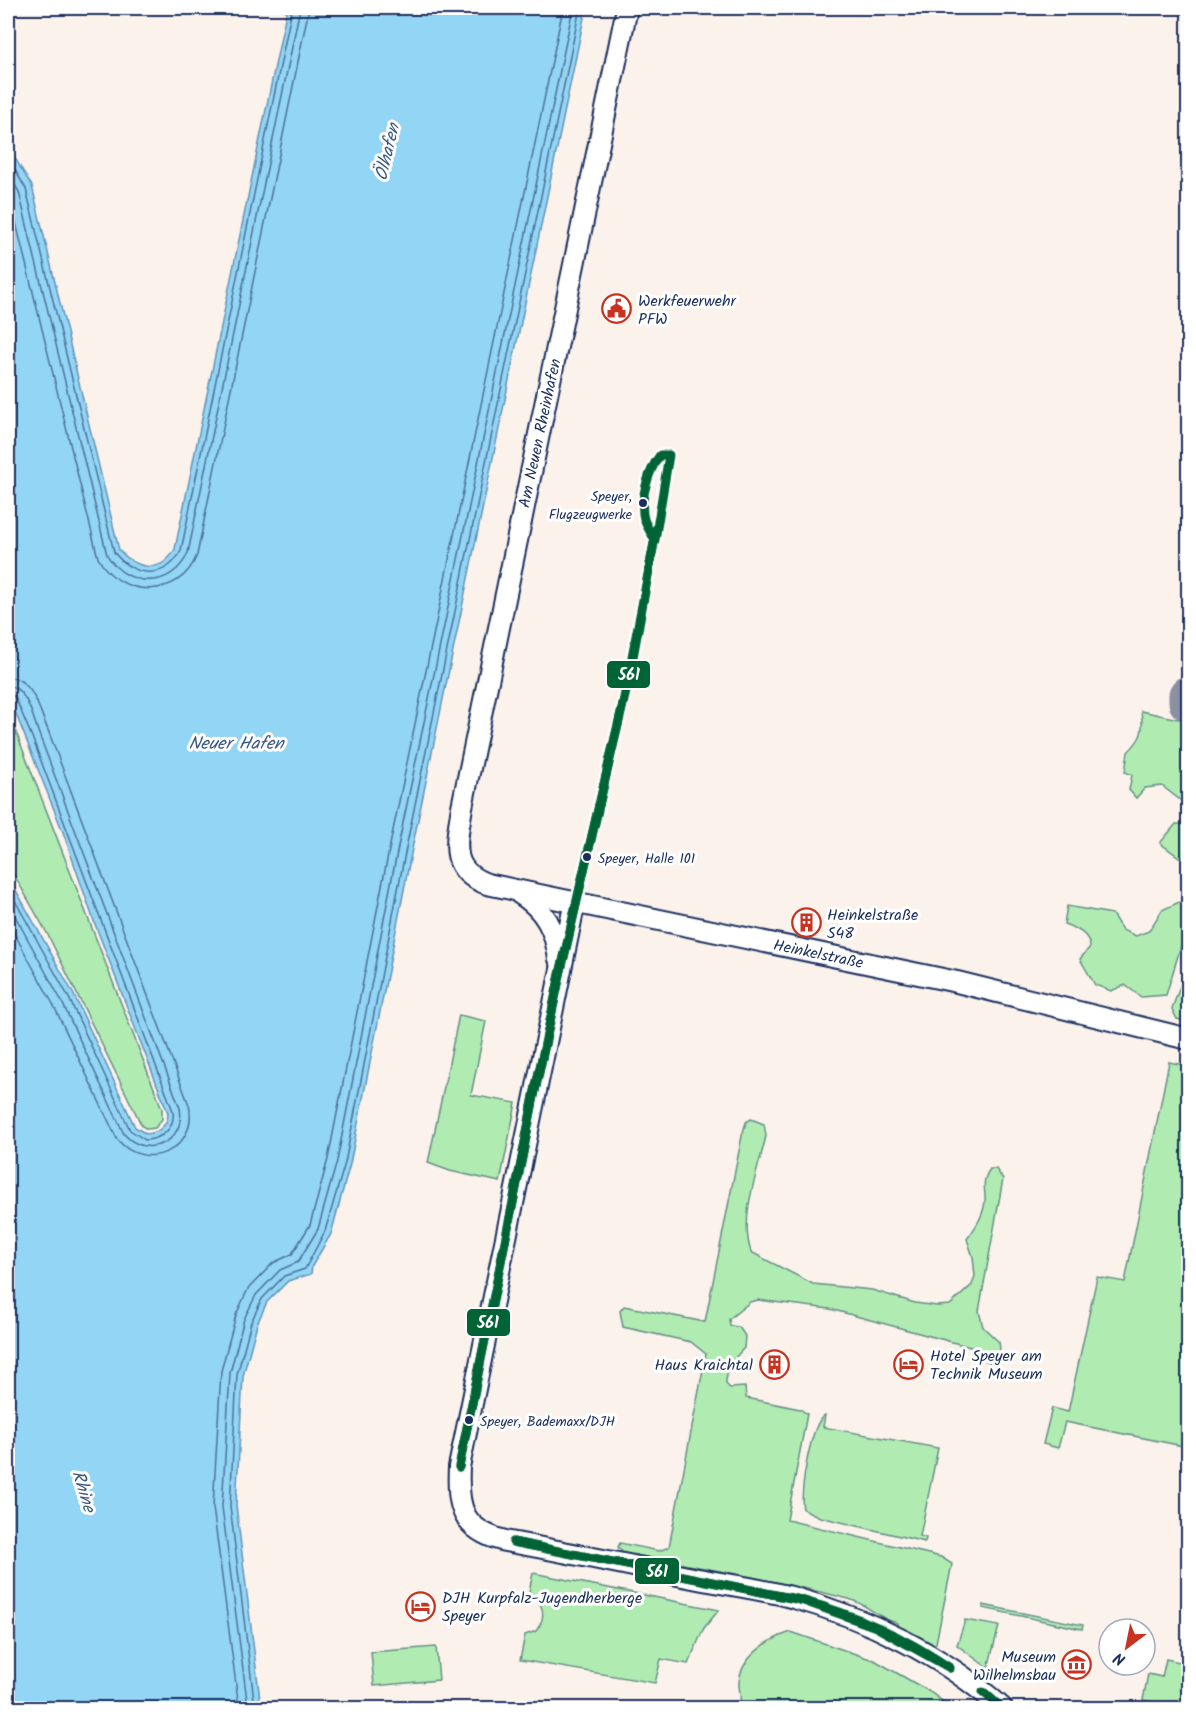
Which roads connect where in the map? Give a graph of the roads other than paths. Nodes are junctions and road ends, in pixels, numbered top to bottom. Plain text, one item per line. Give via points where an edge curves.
1 (627, 8) edge
2 (459, 859) joint
3 (513, 889) junction
4 (575, 901) junction
5 (561, 968) junction
6 (1188, 1039) edge
7 (1002, 1708) edge

1 - 2 street, Am Neuen Rheinhafen via 462,807 456,843
2 - 3 street, Heinkelstraße via 478,881
3 - 4 street, Heinkelstraße
3 - 5 street via 535,905 550,924
4 - 5 street
4 - 6 street, Heinkelstraße via 992,989
5 - 7 street via 459,1467 458,1491 470,1523 505,1541 788,1596 842,1612 890,1633 976,1686

